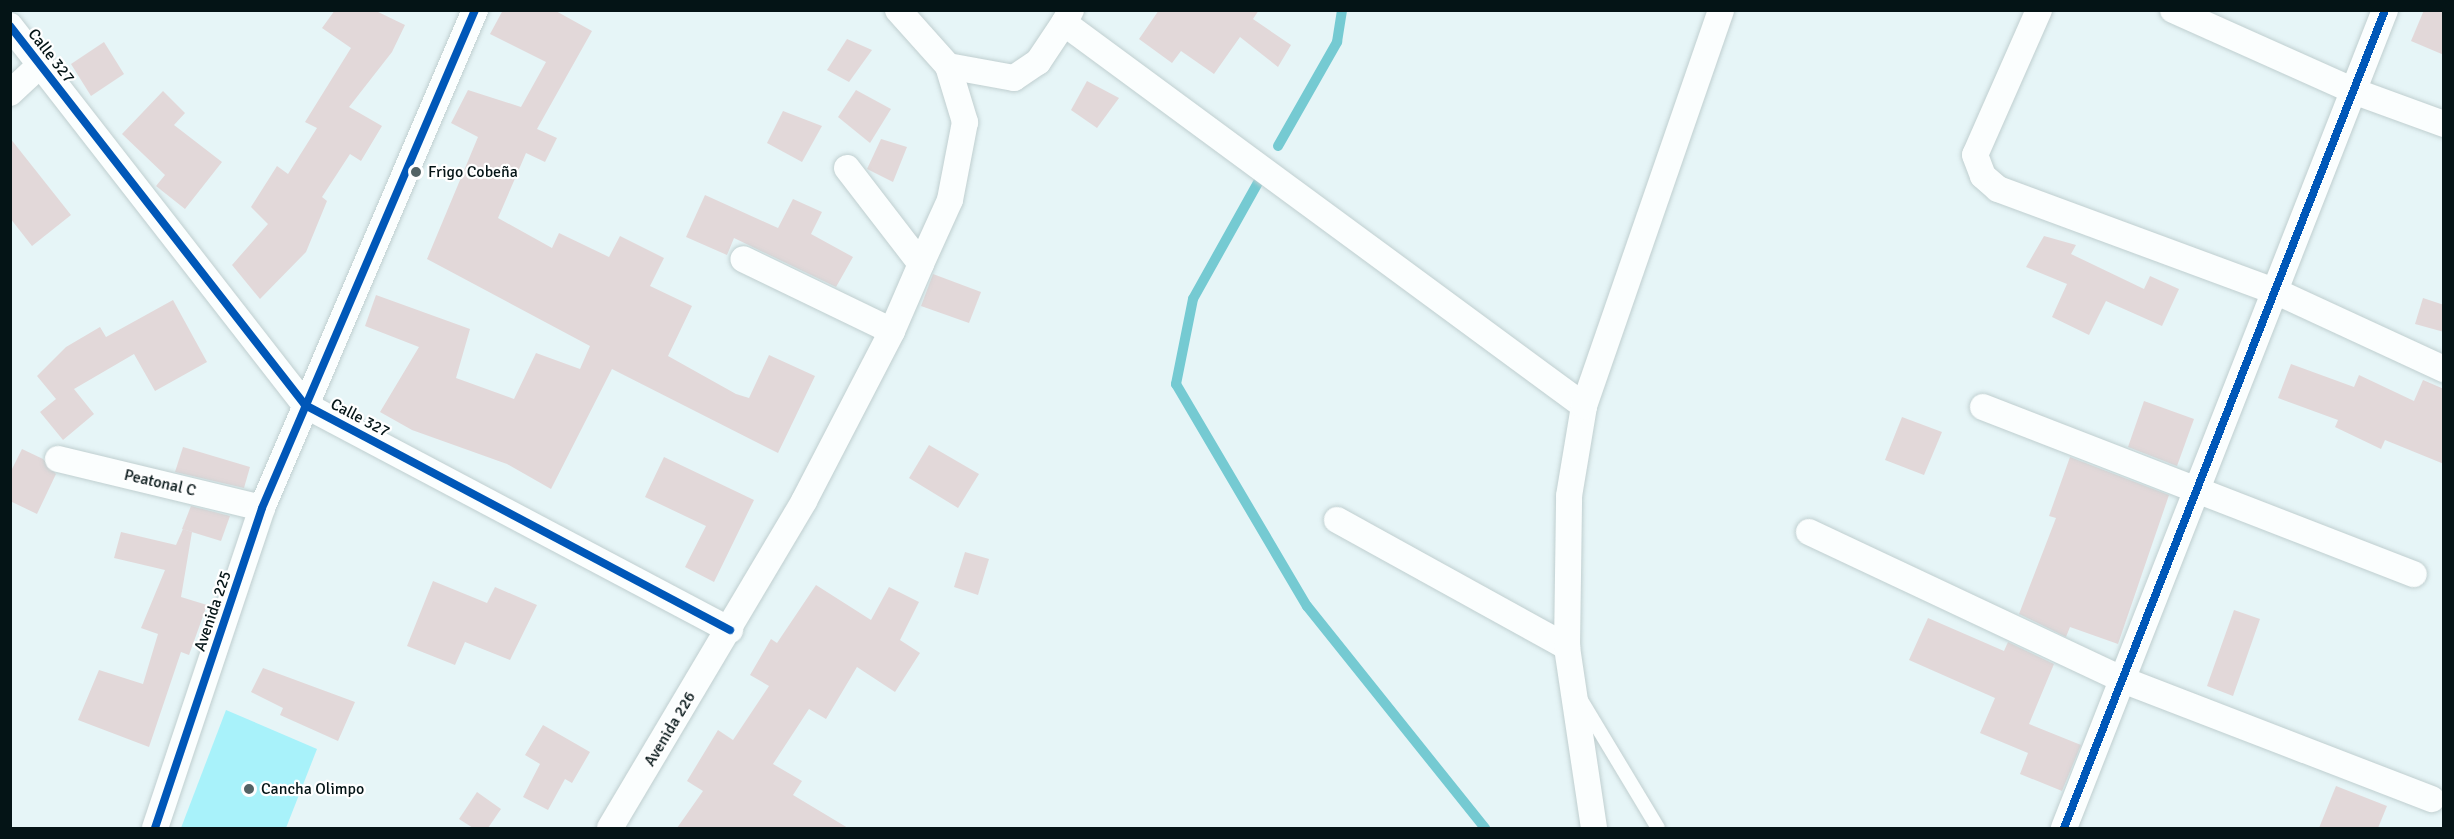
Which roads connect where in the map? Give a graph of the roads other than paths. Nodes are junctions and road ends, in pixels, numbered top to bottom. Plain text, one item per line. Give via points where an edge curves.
1 (475, 10) edge
2 (898, 10) edge
3 (1721, 10) edge
4 (2039, 10) edge
5 (2173, 10) edge
6 (2385, 10) edge
7 (1067, 17) edge
8 (10, 26) edge
9 (40, 65) junction
10 (948, 66) junction
11 (2356, 92) junction
12 (10, 93) edge
13 (2444, 124) edge
14 (847, 168) dead end
15 (743, 259) dead end
16 (921, 264) junction
17 (2277, 292) junction
18 (892, 331) junction
19 (2444, 369) edge
20 (305, 405) junction
21 (1584, 406) junction
22 (1983, 407) dead end
23 (58, 459) dead end
24 (2199, 489) junction
25 (262, 508) junction
26 (1337, 520) dead end
27 (1809, 532) dead end
28 (2414, 574) dead end
29 (730, 630) junction
30 (1567, 648) junction
31 (2123, 680) junction
32 (1573, 688) junction
33 (2432, 799) dead end
34 (155, 828) edge
35 (610, 828) edge
36 (1594, 828) edge
37 (1658, 828) edge
38 (2064, 828) edge

1 - 20 street, Avenida 225
2 - 10 street
3 - 21 street
4 - 17 street via 1975,155 1983,176 1998,189
5 - 11 street
6 - 11 street
7 - 10 street via 1038,62 1014,78
7 - 21 street
8 - 9 street, Calle 327
9 - 12 street
9 - 20 street, Calle 327
10 - 16 street, Avenida 226 via 965,122 962,158
11 - 13 street
11 - 17 street
14 - 16 street
15 - 18 street
16 - 18 street, Avenida 226
17 - 19 street
17 - 24 street
18 - 29 street, Avenida 226
20 - 25 street, Avenida 225
20 - 29 street, Calle 327
21 - 30 street via 1569,496
22 - 24 street
23 - 25 street, Peatonal C
24 - 28 street
24 - 31 street
25 - 34 street, Avenida 225
26 - 30 street
27 - 31 street
29 - 35 street, Avenida 226
30 - 32 street
31 - 33 street
31 - 38 street
32 - 36 street
32 - 37 lane

